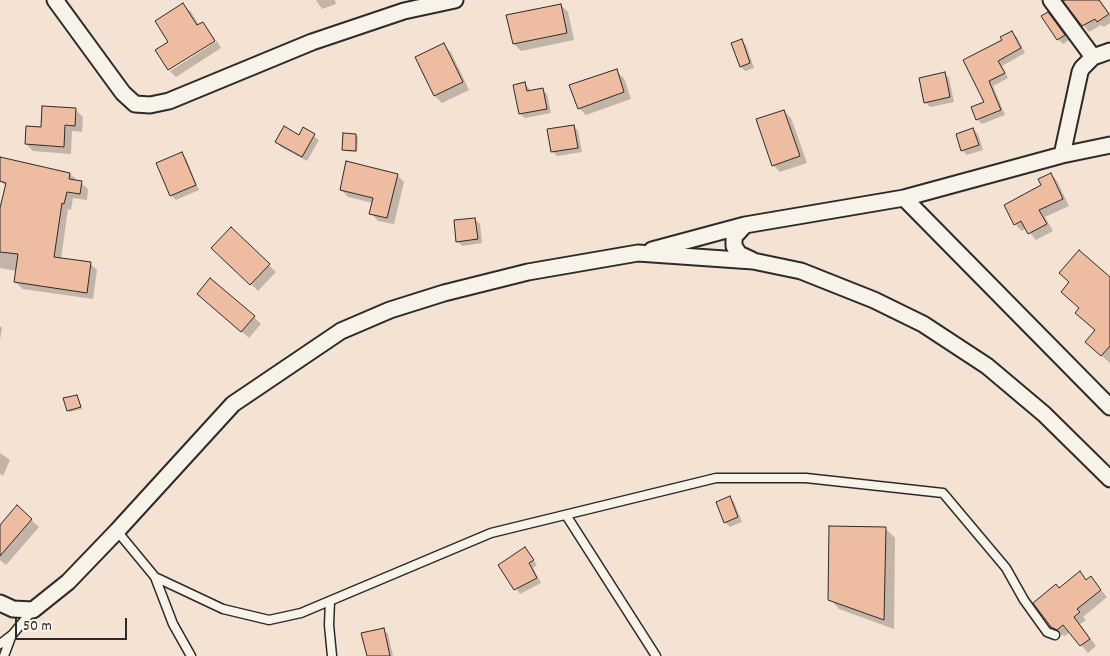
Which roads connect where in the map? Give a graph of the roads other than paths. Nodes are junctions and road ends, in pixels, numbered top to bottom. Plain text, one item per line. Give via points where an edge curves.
1 (55, 0) edge
2 (456, 0) edge
3 (1051, 0) edge
4 (1110, 50) edge
5 (1093, 57) junction
6 (1110, 146) edge
7 (1062, 155) junction
8 (904, 198) junction
9 (745, 225) junction
10 (638, 253) junction
11 (754, 260) junction
12 (1110, 407) edge
13 (1110, 479) edge
14 (566, 515) junction
15 (117, 531) junction
16 (154, 577) junction
17 (330, 602) junction
18 (0, 603) edge
19 (34, 610) junction
20 (12, 635) junction
21 (1055, 635) dead end
22 (0, 644) edge
23 (4, 656) edge
24 (191, 656) edge
25 (332, 656) edge
26 (656, 656) edge

1 - 2 street via 123,93 135,104 150,106 312,42 404,10
3 - 5 street
4 - 5 street
5 - 7 street via 1080,72
6 - 7 street
7 - 8 street
8 - 9 street
8 - 12 street
9 - 10 street
9 - 11 street via 734,237 734,246 739,254
10 - 11 street
10 - 15 street via 528,272 444,293 390,310 341,331 233,404
11 - 13 street via 801,271 924,324 986,366 1044,414
14 - 17 lane via 490,533
14 - 21 lane via 716,478 806,478 943,493 1006,568 1047,632
14 - 26 lane
15 - 16 lane
15 - 19 street via 68,582
16 - 17 lane via 223,608 269,620
16 - 24 lane via 172,624
17 - 25 lane
18 - 19 street via 13,609
19 - 20 lane
20 - 22 lane
20 - 23 lane

